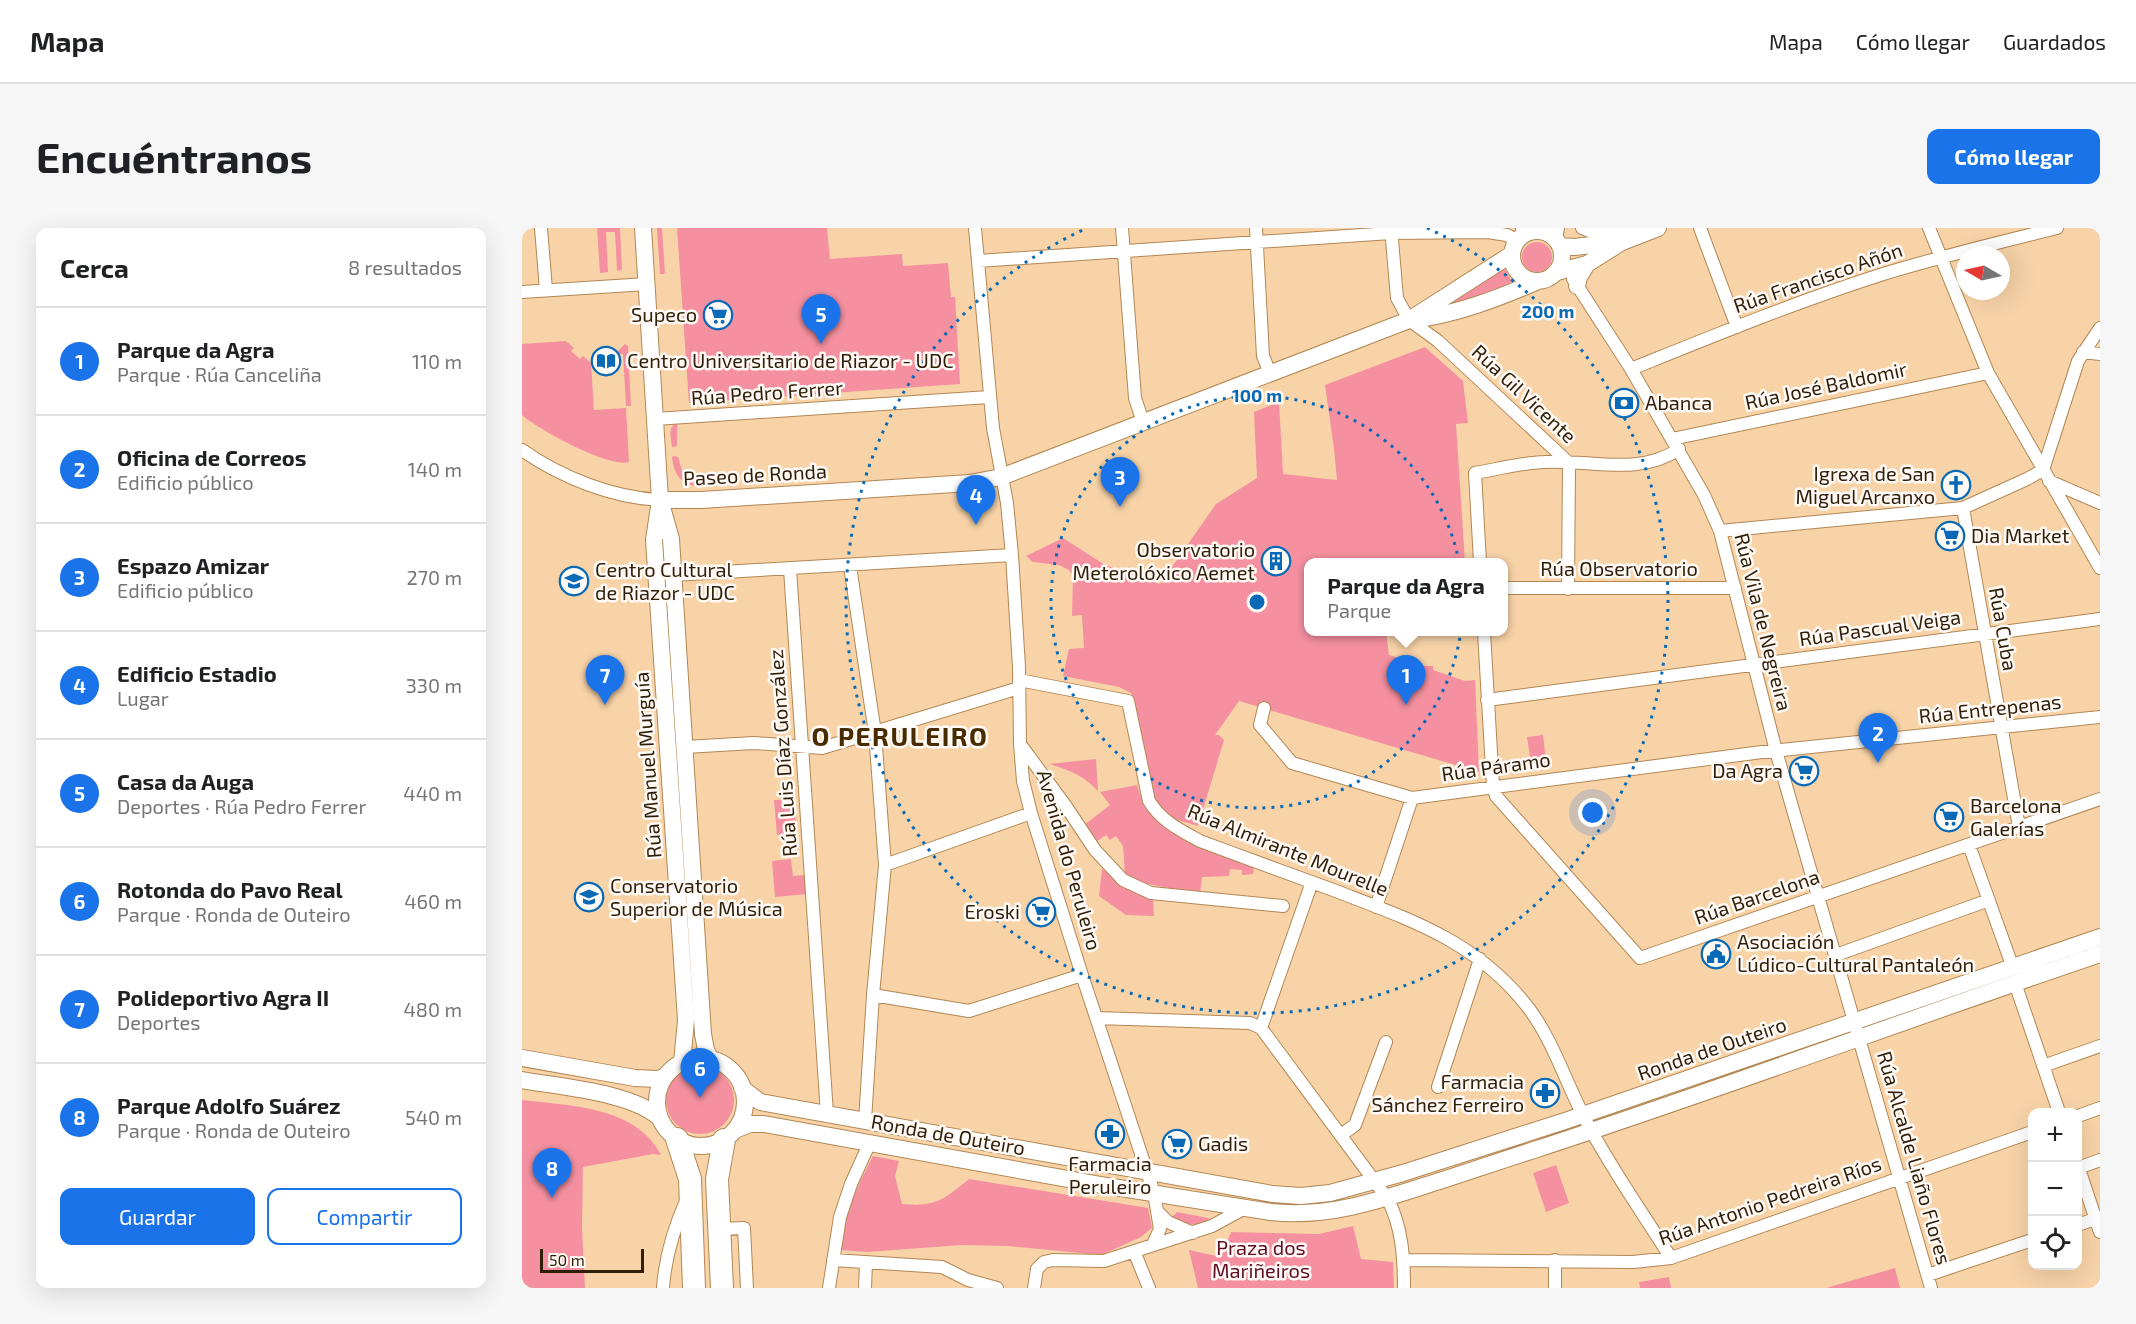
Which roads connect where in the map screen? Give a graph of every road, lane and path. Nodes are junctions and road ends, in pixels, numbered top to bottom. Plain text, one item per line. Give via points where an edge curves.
1 (541, 228) edge
2 (643, 228) edge
3 (975, 228) edge
4 (1122, 228) edge
5 (1257, 228) edge
6 (1582, 228) edge
7 (1700, 228) edge
8 (1929, 228) edge
9 (2056, 228) edge
10 (1655, 229) edge
11 (1391, 230) edge
12 (1523, 236) edge
13 (1558, 238) edge
14 (1257, 241) junction
15 (1622, 242) junction
16 (1124, 251) junction
17 (1941, 257) junction
18 (978, 261) junction
19 (1587, 264) junction
20 (1562, 268) junction
21 (1536, 282) junction
22 (646, 284) junction
23 (1577, 286) junction
24 (546, 290) junction
25 (522, 292) edge
26 (1409, 321) junction
27 (1737, 327) junction
28 (2100, 328) edge
29 (2083, 352) junction
30 (2100, 354) edge
31 (1631, 369) junction
32 (1988, 373) junction
33 (1270, 374) junction
34 (989, 397) junction
35 (655, 419) junction
36 (1143, 422) junction
37 (1676, 444) junction
38 (522, 450) edge
39 (1569, 463) junction
40 (2043, 470) junction
41 (1001, 477) junction
42 (2049, 482) junction
43 (660, 500) junction
44 (2100, 503) edge
45 (1963, 508) junction
46 (1720, 531) junction
47 (1012, 555) junction
48 (1480, 558) edge
49 (850, 566) junction
50 (2100, 568) edge
51 (790, 569) junction
52 (673, 575) junction
53 (1508, 588) edge
54 (1735, 588) junction
55 (1568, 589) junction
56 (2100, 619) edge
57 (1984, 634) junction
58 (1484, 636) edge
59 (1754, 664) junction
60 (1019, 684) junction
61 (1488, 700) junction
62 (1264, 708) dead end
63 (2100, 717) edge
64 (2002, 728) junction
65 (875, 733) junction
66 (1020, 744) junction
67 (685, 747) junction
68 (802, 747) junction
69 (1776, 751) junction
70 (1493, 786) junction
71 (1412, 798) junction
72 (2100, 799) edge
73 (1030, 813) junction
74 (2019, 827) junction
75 (1969, 845) junction
76 (885, 865) junction
77 (1312, 882) junction
78 (1819, 897) junction
79 (1989, 900) junction
80 (1282, 906) dead end
81 (1377, 907) junction
82 (2100, 937) edge
83 (2100, 954) edge
84 (1836, 955) junction
85 (1480, 959) junction
86 (1082, 975) junction
87 (2014, 975) junction
88 (873, 995) junction
89 (1096, 1018) junction
90 (1854, 1022) junction
91 (1261, 1028) junction
92 (1859, 1038) junction
93 (1386, 1042) dead end
94 (2100, 1046) edge
95 (522, 1058) edge
96 (711, 1060) junction
97 (681, 1063) junction
98 (2043, 1066) junction
99 (665, 1077) junction
100 (522, 1080) edge
101 (1438, 1087) dead end
102 (742, 1088) junction
103 (2057, 1108) edge
104 (2100, 1108) edge
105 (827, 1114) junction
106 (1583, 1115) junction
107 (2082, 1115) edge
108 (660, 1118) junction
109 (865, 1121) junction
110 (1592, 1131) junction
111 (2028, 1133) edge
112 (729, 1135) junction
113 (1341, 1135) junction
114 (677, 1139) junction
115 (870, 1142) junction
116 (2100, 1160) edge
117 (2082, 1166) edge
118 (1146, 1172) junction
119 (2082, 1177) edge
120 (1899, 1178) junction
121 (1373, 1181) junction
122 (691, 1192) junction
123 (1154, 1193) junction
124 (1387, 1198) junction
125 (1245, 1208) junction
126 (1159, 1213) junction
127 (2098, 1218) edge
128 (2082, 1224) edge
129 (719, 1229) junction
130 (2100, 1232) edge
131 (1193, 1233) junction
132 (2028, 1241) edge
133 (1153, 1244) junction
134 (1134, 1251) junction
135 (1671, 1258) junction
136 (834, 1260) junction
137 (1404, 1260) junction
138 (1556, 1260) junction
139 (866, 1262) junction
140 (1928, 1275) junction
141 (663, 1288) edge
142 (694, 1288) edge
143 (722, 1288) edge
144 (747, 1288) edge
145 (829, 1288) edge
146 (865, 1288) edge
147 (997, 1288) edge
148 (1035, 1288) edge
149 (1149, 1288) edge
150 (1404, 1288) edge
151 (1555, 1288) edge
152 (1931, 1288) edge

1 - 24 street
2 - 22 main road, Rúa Manuel Murguía
3 - 18 street, Avenida do Peruleiro
4 - 16 street
5 - 14 street
6 - 10 street via 1594,233
7 - 27 street
8 - 17 street
9 - 17 street, Rúa Francisco Añón
10 - 15 main road
11 - 12 street
11 - 14 street
11 - 26 street via 1397,298
12 - 13 main road via 1544,232
12 - 21 main road via 1516,270
12 - 26 main road
13 - 15 main road via 1574,247
13 - 20 main road via 1563,252
14 - 16 street
14 - 33 street via 1263,356
15 - 19 main road
16 - 18 street
16 - 36 street via 1135,398
17 - 27 street, Rúa Francisco Añón
17 - 32 street
18 - 34 street, Avenida do Peruleiro
19 - 20 main road
19 - 23 main road
20 - 21 main road
20 - 23 street, Rúa Vila de Negreira
21 - 26 main road via 1488,302
22 - 24 street
22 - 35 main road, Rúa Manuel Murguía
23 - 31 street, Rúa Vila de Negreira
24 - 25 street
26 - 33 main road, Paseo de Ronda
26 - 39 street, Rúa Gil Vicente via 1438,341
27 - 31 street, Rúa Francisco Añón
28 - 29 street
29 - 30 street
29 - 40 street
31 - 37 street, Rúa Vila de Negreira
32 - 37 street, Rúa José Baldomir
32 - 40 street
33 - 36 main road, Paseo de Ronda
34 - 35 street, Rúa Pedro Ferrer
34 - 41 street, Avenida do Peruleiro
35 - 43 main road, Rúa Manuel Murguía
36 - 41 main road, Paseo de Ronda
37 - 39 street, Rúa José Baldomir via 1666,458 1633,465
37 - 46 street, Rúa Vila de Negreira
38 - 43 street, Paseo de Ronda via 583,481 630,497
39 - 48 street, Rúa José Baldomir via 1544,462 1475,473
39 - 55 street, Rúa Gil Vicente
40 - 42 street
40 - 45 street
41 - 43 main road, Paseo de Ronda via 970,483
41 - 47 street, Avenida do Peruleiro
42 - 44 street
42 - 50 street
43 - 52 main road, Rúa Manuel Murguía via 671,539
43 - 97 main road, Rúa Manuel Murguía via 654,540 686,1020
45 - 46 street
45 - 57 street, Rúa Cuba
46 - 54 street, Rúa Vila de Negreira
47 - 49 street
47 - 60 street, Avenida do Peruleiro
49 - 51 street
49 - 65 street
51 - 52 street
51 - 68 street, Rúa Luis Díaz González
52 - 67 main road, Rúa Manuel Murguía
53 - 55 street, Rúa Observatorio
54 - 55 street, Rúa Observatorio
54 - 59 street, Rúa Vila de Negreira
56 - 57 street, Rúa Pascual Veiga
57 - 59 street, Rúa Pascual Veiga
57 - 64 street, Rúa Cuba
58 - 61 street
59 - 61 street, Rúa Pascual Veiga
59 - 69 street, Rúa Vila de Negreira
60 - 65 street
60 - 66 street, Avenida do Peruleiro
60 - 77 street, Rúa Almirante Mourelle via 1128,701 1145,789 1156,812 1200,841
61 - 70 street
62 - 71 street, Rúa Páramo via 1260,725 1292,763
63 - 64 street, Rúa Entrepenas
64 - 69 street, Rúa Entrepenas
64 - 74 street, Rúa Cuba
65 - 68 street via 822,748
65 - 76 street
66 - 73 street, Avenida do Peruleiro
66 - 80 street via 1095,850 1123,880 1151,893
67 - 68 street
67 - 96 main road, Rúa Manuel Murguía via 703,1034
68 - 105 street, Rúa Luis Díaz González
69 - 70 street, Rúa Páramo
69 - 78 street, Rúa Vila de Negreira
70 - 71 street, Rúa Páramo
70 - 78 street, Rúa Barcelona via 1496,796 1640,958
71 - 81 street
72 - 74 street, Rúa Barcelona
73 - 76 street
73 - 86 street, Avenida do Peruleiro
74 - 75 street, Rúa Barcelona
75 - 78 street, Rúa Barcelona
75 - 79 street
76 - 88 street
77 - 81 street, Rúa Almirante Mourelle
77 - 91 street
78 - 84 street, Rúa Vila de Negreira
79 - 84 street
79 - 87 street
81 - 85 street, Rúa Almirante Mourelle via 1434,930
82 - 87 main road, Ronda de Outeiro
83 - 87 main road, Ronda de Outeiro
84 - 90 street, Rúa Vila de Negreira
85 - 101 street
85 - 106 street, Rúa Almirante Mourelle via 1539,1023
86 - 88 street via 969,1011
86 - 89 street, Avenida do Peruleiro
87 - 90 main road, Ronda de Outeiro
87 - 92 main road, Ronda de Outeiro
87 - 98 street
88 - 109 street
89 - 91 street via 1250,1023
89 - 118 street, Avenida do Peruleiro
90 - 92 street
90 - 106 main road, Ronda de Outeiro
91 - 113 street
92 - 110 main road, Ronda de Outeiro
92 - 120 street, Rúa Alcalde Liaño Flores
93 - 113 street via 1355,1125
94 - 98 street
95 - 99 main road via 635,1078
96 - 97 main road
96 - 102 main road, Ronda de Outeiro via 730,1070
97 - 99 main road
98 - 103 street
99 - 108 main road via 657,1097
100 - 108 main road via 617,1098 648,1109
102 - 105 main road, Ronda de Outeiro via 760,1102
102 - 112 main road via 744,1106
104 - 107 street
105 - 109 main road, Ronda de Outeiro
106 - 110 street
106 - 121 main road, Ronda de Outeiro
108 - 114 main road
109 - 118 main road, Ronda de Outeiro
110 - 124 main road, Ronda de Outeiro
110 - 135 street
111 - 120 street, Rúa Antonio Pedreira Ríos
112 - 114 main road, Ronda de Outeiro via 714,1144 695,1146
112 - 115 main road, Ronda de Outeiro via 758,1124
112 - 129 highway via 717,1179
113 - 121 street
114 - 122 highway
115 - 123 main road, Ronda de Outeiro
115 - 136 street via 840,1217
116 - 117 street
118 - 121 main road, Ronda de Outeiro via 1301,1196
118 - 123 street
119 - 127 street
120 - 135 street, Rúa Antonio Pedreira Ríos
120 - 140 street, Rúa Alcalde Liaño Flores
121 - 124 street
122 - 141 street via 680,1215
122 - 142 highway
123 - 125 main road, Ronda de Outeiro
123 - 126 street
124 - 125 main road, Ronda de Outeiro via 1316,1214
124 - 137 street via 1394,1210
125 - 131 street
126 - 131 street via 1168,1222
126 - 133 street via 1160,1229
127 - 128 street
127 - 130 street
129 - 143 highway
129 - 144 street via 744,1228
131 - 133 street
132 - 140 street
133 - 134 street
134 - 148 street via 1096,1262 1044,1262 1036,1269
134 - 149 street
135 - 138 street, Rúa Antonio Pedreira Ríos via 1633,1262
136 - 139 street
136 - 145 street
137 - 138 street, Rúa Antonio Pedreira Ríos
137 - 150 street
138 - 151 street
139 - 146 street
139 - 147 street via 942,1267
140 - 152 street, Rúa Alcalde Liaño Flores

